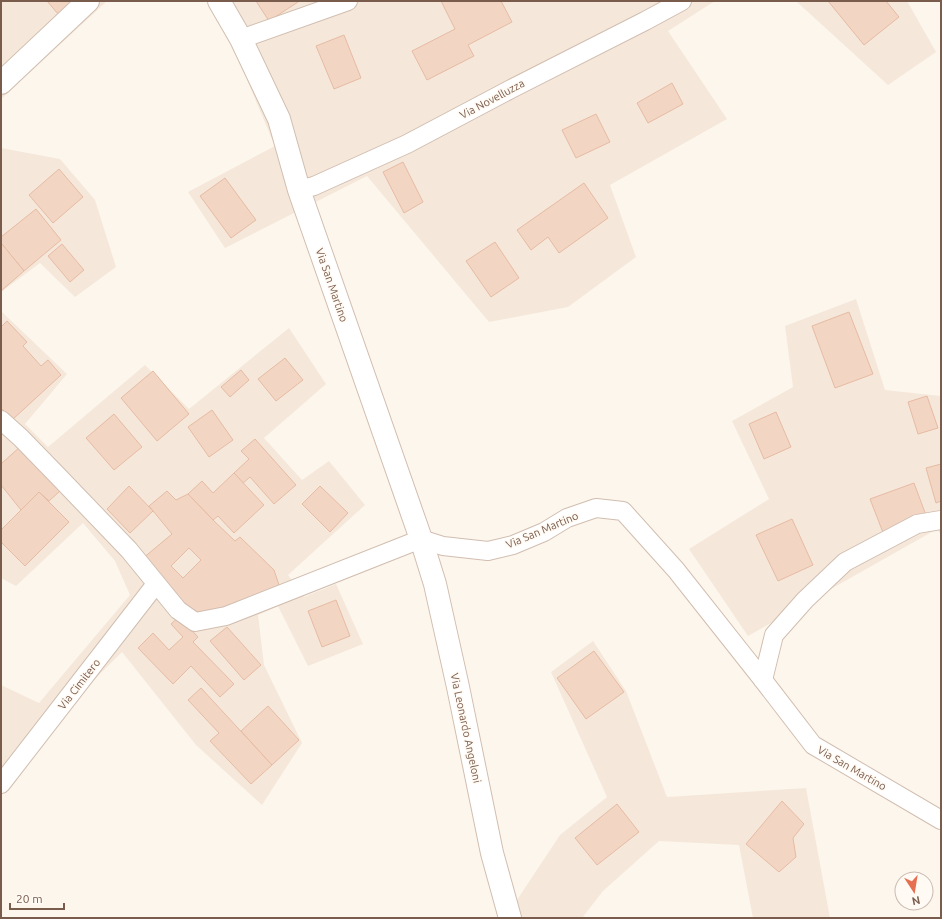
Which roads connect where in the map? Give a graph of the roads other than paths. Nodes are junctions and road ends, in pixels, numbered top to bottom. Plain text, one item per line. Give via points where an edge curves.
1 (88, 1) edge
2 (219, 1) edge
3 (348, 1) edge
4 (682, 1) edge
5 (241, 39) junction
6 (1, 83) edge
7 (299, 190) junction
8 (1, 420) edge
9 (941, 520) edge
10 (421, 539) junction
11 (156, 584) junction
12 (764, 680) junction
13 (1, 784) edge
14 (941, 820) edge
15 (510, 918) edge

1 - 6 street
2 - 5 street, Via San Martino
3 - 5 street
4 - 7 street, Via Novelluzza via 407,144 314,186
5 - 7 street, Via San Martino via 279,119
7 - 10 street, Via San Martino
8 - 11 street via 58,475 123,544
9 - 12 street via 917,524 846,562 805,600 774,635
10 - 11 street via 226,616 195,622 178,610
10 - 12 street, Via San Martino via 442,546 488,551 513,545 544,532 567,518 596,508 623,511 676,570
10 - 15 street, Via Leonardo Angeloni via 435,584 492,853
11 - 13 street, Via Cimitero
12 - 14 street, Via San Martino via 813,745

